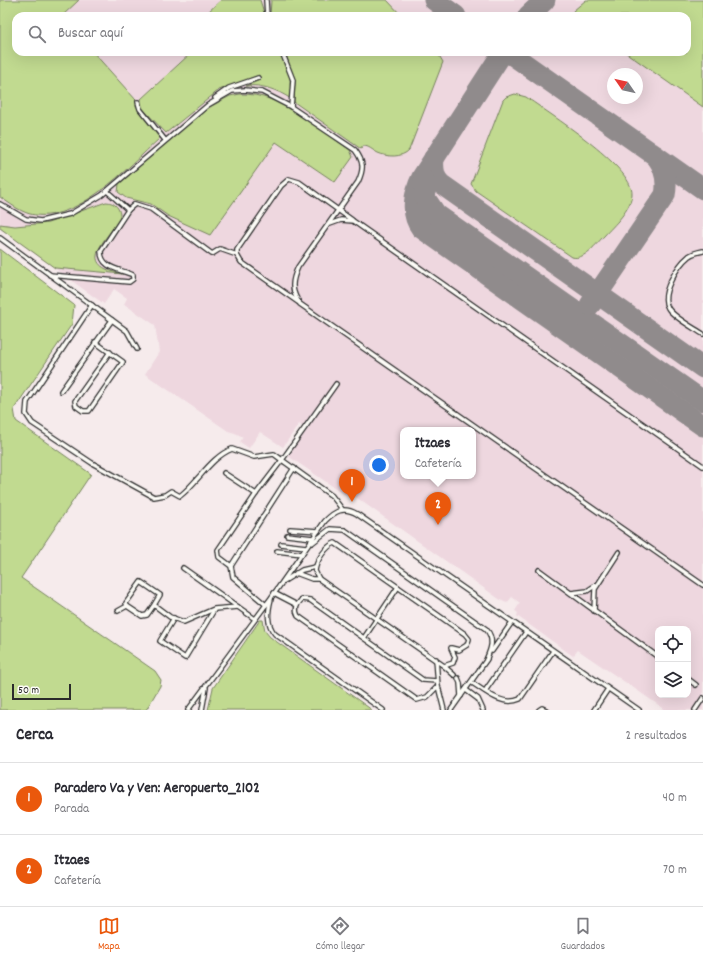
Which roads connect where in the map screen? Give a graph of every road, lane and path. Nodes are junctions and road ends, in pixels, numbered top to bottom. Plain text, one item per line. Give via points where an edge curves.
1 (266, 0) edge
2 (268, 12) edge
3 (284, 56) edge
4 (258, 78) dead end
5 (138, 102) dead end
6 (208, 104) junction
7 (291, 107) junction
8 (165, 140) junction
9 (107, 191) junction
10 (0, 204) edge
11 (339, 209) junction
12 (128, 210) junction
13 (353, 221) junction
14 (327, 226) junction
15 (0, 238) edge
16 (703, 251) edge
17 (236, 255) junction
18 (50, 275) junction
19 (300, 304) junction
20 (92, 305) junction
21 (112, 320) junction
22 (703, 334) edge
23 (96, 342) junction
24 (137, 349) dead end
25 (110, 352) junction
26 (336, 384) dead end
27 (61, 391) dead end
28 (282, 460) junction
29 (703, 466) edge
30 (294, 468) junction
31 (224, 473) dead end
32 (256, 494) junction
33 (342, 509) junction
34 (290, 529) dead end
35 (318, 531) junction
36 (287, 535) dead end
37 (313, 538) junction
38 (281, 544) dead end
39 (306, 548) junction
40 (277, 552) dead end
41 (619, 552) dead end
42 (302, 554) junction
43 (231, 566) junction
44 (315, 567) junction
45 (183, 568) dead end
46 (539, 570) dead end
47 (296, 573) junction
48 (319, 579) junction
49 (282, 582) junction
50 (598, 583) junction
51 (703, 585) edge
52 (398, 587) junction
53 (274, 593) junction
54 (571, 594) junction
55 (271, 598) junction
56 (154, 605) junction
57 (266, 605) junction
58 (297, 605) junction
59 (127, 606) junction
60 (238, 607) junction
61 (214, 609) junction
62 (118, 611) dead end
63 (594, 611) junction
64 (174, 618) junction
65 (255, 619) junction
66 (377, 619) junction
67 (512, 622) junction
68 (526, 632) junction
69 (364, 638) junction
70 (553, 651) junction
71 (655, 655) edge
72 (436, 659) junction
73 (486, 660) junction
74 (444, 666) junction
75 (454, 675) dead end
76 (458, 678) dead end
77 (437, 681) junction
78 (691, 681) edge
79 (471, 682) junction
80 (206, 685) junction
81 (696, 685) dead end
82 (438, 686) junction
83 (608, 689) junction
84 (466, 690) junction
85 (485, 691) junction
86 (461, 697) junction
87 (703, 698) edge
88 (188, 710) edge
89 (202, 710) edge
90 (382, 710) edge
91 (444, 710) edge
92 (451, 710) edge
93 (483, 710) edge
94 (539, 710) edge
95 (546, 710) edge
96 (594, 710) edge
97 (638, 710) edge
98 (695, 710) edge

1 - 2 lane
3 - 7 lane via 293,80
4 - 6 lane via 229,88
5 - 8 lane
6 - 7 lane via 232,92 245,90 262,92
6 - 8 lane
7 - 11 lane via 355,150 361,157 362,172
8 - 9 lane
9 - 10 lane via 70,214 41,221 26,219
9 - 12 lane
11 - 13 lane
11 - 14 lane
11 - 17 lane via 298,182 289,179 285,181
12 - 17 lane via 135,204 142,205 212,254 220,250
12 - 18 lane via 101,251 101,257 105,264 133,275 133,279 128,282
13 - 14 lane via 341,220
13 - 29 lane
14 - 19 lane via 293,278 292,287
15 - 18 lane
16 - 22 lane via 695,252 688,257 668,284 665,300 668,308
17 - 19 lane via 241,262
18 - 20 lane
19 - 51 lane
20 - 21 lane
20 - 28 lane via 27,402 26,414 32,423 92,463 154,497 171,491 180,496 191,488 217,458 232,449 254,457 274,454
21 - 23 lane
21 - 24 lane via 127,330
23 - 25 lane
23 - 27 lane
25 - 25 lane via 75,401 76,406 83,411 89,411 123,362
26 - 28 lane
28 - 30 lane
28 - 32 lane
30 - 33 lane via 332,496
30 - 43 lane
31 - 32 lane
32 - 43 lane via 218,550 219,557
33 - 35 lane via 334,512
33 - 67 lane via 357,514
34 - 35 lane
35 - 37 lane
36 - 37 lane
37 - 39 lane
38 - 39 lane
39 - 42 lane
39 - 73 lane via 327,530 346,530 486,629 492,643
40 - 42 lane
41 - 50 lane
42 - 49 lane
43 - 57 lane via 233,577
44 - 47 lane
44 - 48 lane
44 - 52 lane via 328,547 335,543
45 - 60 lane
46 - 54 lane
47 - 48 lane
47 - 49 lane
48 - 66 lane
49 - 53 lane
50 - 54 lane via 587,591
50 - 63 lane via 594,595
52 - 66 lane
52 - 74 lane via 469,639 464,648 451,648 455,660
53 - 55 lane
53 - 58 lane
54 - 63 lane
55 - 57 lane
55 - 90 lane via 268,617 275,634
56 - 59 lane via 145,616 139,615
56 - 59 lane via 160,595 142,582 127,600
56 - 64 lane
57 - 65 lane
58 - 69 lane via 302,599 310,600
58 - 82 lane via 298,616 417,700 428,697
59 - 62 lane
60 - 61 lane
60 - 65 lane
61 - 64 lane via 184,622
61 - 64 lane via 185,658 160,641
63 - 71 lane
65 - 80 lane
66 - 69 lane
66 - 72 lane
67 - 68 lane
67 - 73 lane
68 - 70 lane
68 - 85 lane
69 - 77 lane via 423,680
70 - 83 lane
70 - 85 lane via 520,700 506,701
72 - 74 lane
72 - 77 lane
73 - 79 lane
74 - 75 lane
76 - 86 lane
77 - 82 lane
78 - 81 lane
79 - 84 lane
79 - 85 lane
80 - 88 lane
80 - 89 lane
82 - 91 lane
83 - 96 lane
83 - 97 lane
84 - 86 lane
84 - 93 lane via 478,699
86 - 92 lane
87 - 98 lane
94 - 95 lane

